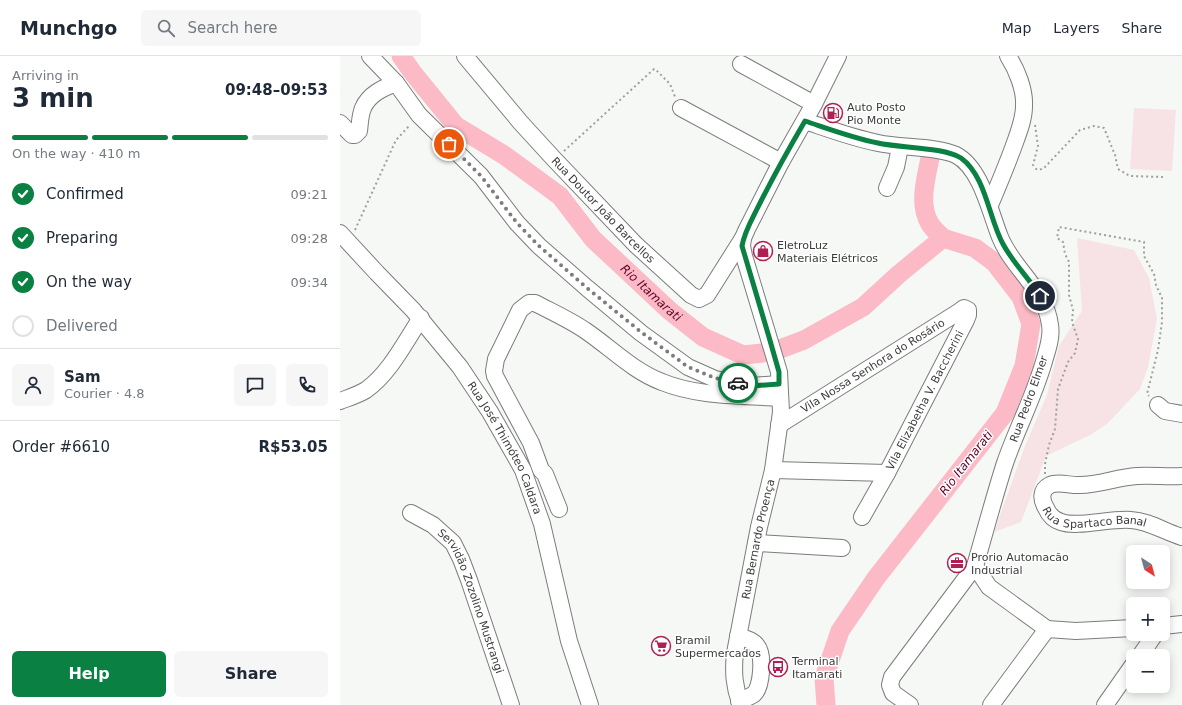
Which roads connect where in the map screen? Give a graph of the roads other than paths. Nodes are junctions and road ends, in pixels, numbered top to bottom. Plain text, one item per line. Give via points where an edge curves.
1 (370, 56) edge
2 (465, 56) edge
3 (838, 56) edge
4 (1008, 56) edge
5 (741, 64) dead end
6 (396, 83) junction
7 (814, 104) junction
8 (681, 108) road end
9 (805, 121) junction
10 (340, 123) edge
11 (900, 147) junction
12 (781, 162) junction
13 (887, 188) dead end
14 (990, 205) junction
15 (345, 238) edge
16 (743, 238) junction
17 (968, 310) joint
18 (421, 318) junction
19 (779, 384) junction
20 (340, 401) edge
21 (1158, 405) road end
22 (1182, 414) edge
23 (779, 425) junction
24 (773, 470) junction
25 (887, 473) junction
26 (1182, 476) edge
27 (559, 509) dead end
28 (411, 513) dead end
29 (862, 517) dead end
30 (1182, 537) edge
31 (756, 543) junction
32 (842, 548) dead end
33 (976, 566) junction
34 (1182, 624) edge
35 (1170, 625) edge
36 (1126, 628) edge
37 (1047, 629) junction
38 (738, 636) junction
39 (1126, 675) edge
40 (740, 703) edge
41 (512, 705) edge
42 (590, 705) edge
43 (910, 705) edge
44 (991, 705) edge
45 (1105, 705) edge

1 - 6 street
2 - 16 street, Rua Doutor João Barcellos via 554,159 636,245 695,298 703,298 710,291
3 - 7 street, Rua Doutor João Barcellos
4 - 14 street via 1022,90 1023,115 1005,170
5 - 7 street
6 - 10 street via 369,98 363,108 358,133 352,135
6 - 19 street via 419,115 481,176 517,223 539,246 664,350 688,367 715,378 752,386
7 - 9 street, Rua Doutor João Barcellos
8 - 12 street
9 - 11 street, Rua Pedro Elmer via 855,138
9 - 12 street, Rua Doutor João Barcellos
11 - 13 street via 896,167
11 - 14 street, Rua Pedro Elmer via 947,152 961,159 976,177
12 - 16 street, Rua Doutor João Barcellos
14 - 33 street, Rua Pedro Elmer via 1002,243 1046,306 1051,326 1042,369 1005,463
15 - 18 street, Rua José Thimóteo Caldara
16 - 19 street, Rua Bernardo Proença via 744,256 769,337
17 - 23 street, Vila Nossa Senhora do Rosário via 964,308
17 - 25 street, Vila Elizabetha V. Baccherini via 966,320
18 - 20 street via 378,378 365,390
18 - 42 street, Rua José Thimóteo Caldara via 460,366 523,470 542,524 569,641
19 - 23 street, Rua Bernardo Proença
19 - 27 street via 724,395 697,392 662,382 643,373 584,330 535,303 529,303 520,310 496,359 494,371 545,474
21 - 22 street via 1165,410
23 - 24 street, Rua Bernardo Proença
24 - 25 street, Vila Elizabetha V. Baccherini
24 - 31 street, Rua Bernardo Proença
25 - 29 street
26 - 30 street, Rua Spartaco Banal via 1137,476 1081,486 1055,484 1044,489 1042,495 1046,508 1055,520 1063,523 1132,520
28 - 41 street, Servidão Zozolino Mustrangi via 433,525 453,543 469,580
31 - 32 street
31 - 38 street, Rua Bernardo Proença
33 - 37 street via 989,587
33 - 43 street via 892,677 890,685 893,693
34 - 35 street
36 - 37 street via 1076,631
37 - 44 street
38 - 40 street, Rua Bernardo Proença via 733,669
38 - 40 street via 751,640 758,646 762,656 758,689 754,695
39 - 45 street

